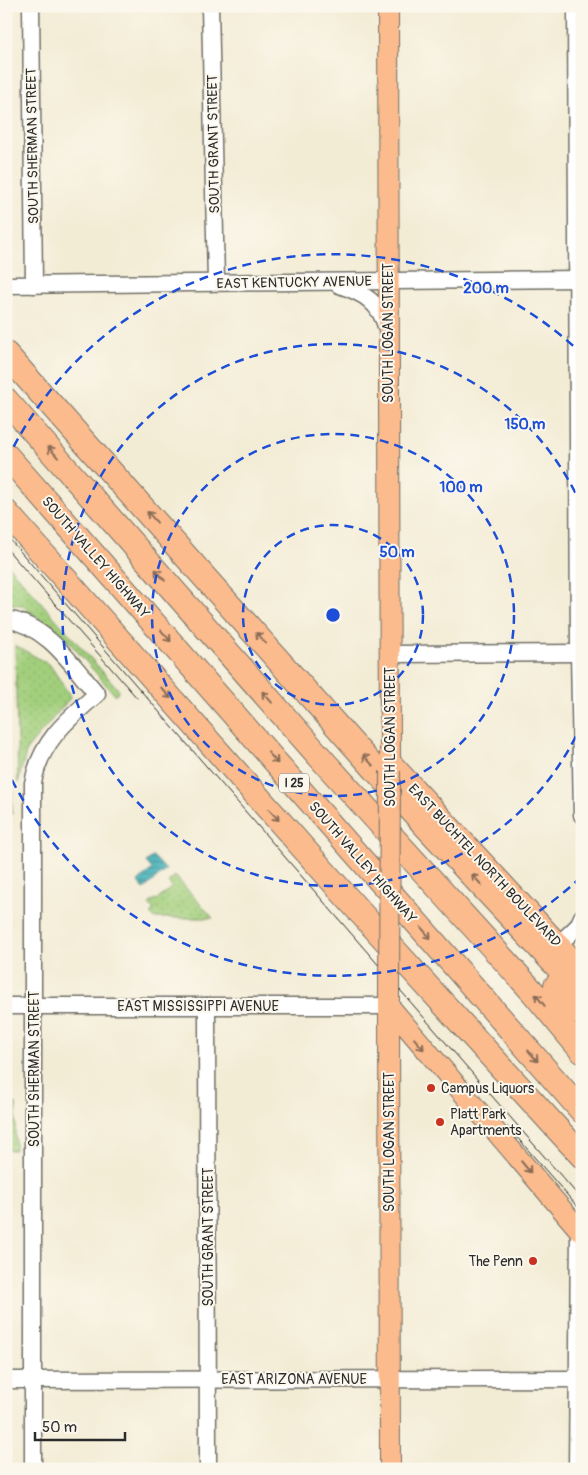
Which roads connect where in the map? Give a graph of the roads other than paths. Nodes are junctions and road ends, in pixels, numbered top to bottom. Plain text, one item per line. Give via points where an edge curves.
1 (31, 6) edge
2 (210, 6) edge
3 (388, 6) edge
4 (576, 6) edge
5 (579, 279) edge
6 (327, 281) junction
7 (387, 281) junction
8 (216, 282) junction
9 (6, 285) edge
10 (34, 285) junction
11 (388, 334) junction
12 (6, 354) edge
13 (6, 400) edge
14 (6, 455) edge
15 (6, 500) edge
16 (6, 512) edge
17 (87, 604) junction
18 (6, 619) edge
19 (580, 653) edge
20 (390, 654) junction
21 (326, 764) junction
22 (390, 766) junction
23 (582, 815) edge
24 (358, 910) junction
25 (582, 917) edge
26 (559, 944) junction
27 (582, 969) edge
28 (582, 993) edge
29 (389, 1002) junction
30 (6, 1006) edge
31 (34, 1006) junction
32 (207, 1006) junction
33 (582, 1014) edge
34 (582, 1051) edge
35 (582, 1111) edge
36 (582, 1156) edge
37 (582, 1175) edge
38 (581, 1232) edge
39 (390, 1379) junction
40 (579, 1379) edge
41 (6, 1380) edge
42 (33, 1380) junction
43 (208, 1380) junction
44 (33, 1469) edge
45 (208, 1469) edge
46 (390, 1469) edge
47 (577, 1469) edge

1 - 10 street, SOUTH SHERMAN STREET
2 - 8 street, SOUTH GRANT STREET
3 - 7 main road, SOUTH LOGAN STREET
4 - 5 street
5 - 7 street, EAST KENTUCKY AVENUE
5 - 19 street
6 - 7 street, EAST KENTUCKY AVENUE
6 - 8 street, EAST KENTUCKY AVENUE
6 - 11 street via 359,292 373,302 382,315
7 - 11 main road, SOUTH LOGAN STREET
8 - 10 street, EAST KENTUCKY AVENUE
9 - 10 street, EAST KENTUCKY AVENUE
11 - 20 main road, SOUTH LOGAN STREET
28 -> 12 highway via 423,823
21 -> 13 highway, I 25
14 -> 35 highway, SOUTH VALLEY HIGHWAY / I 25
15 - 17 highway
16 - 17 highway
17 -> 24 highway
18 - 31 street, SOUTH SHERMAN STREET via 24,623 47,638 97,694 50,739 34,772
19 - 20 street
19 - 23 street
20 - 22 main road, SOUTH LOGAN STREET
21 - 33 highway via 362,780
34 -> 21 highway, I 25 via 533,992
22 - 26 main road, EAST BUCHTEL NORTH BOULEVARD
22 - 29 main road, SOUTH LOGAN STREET, bridge
24 - 36 highway
24 - 37 highway
25 - 26 street via 578,926
26 - 27 main road, EAST BUCHTEL NORTH BOULEVARD
29 - 32 street, EAST MISSISSIPPI AVENUE
29 -> 38 main road
29 - 39 main road, SOUTH LOGAN STREET
30 - 31 street, EAST MISSISSIPPI AVENUE
31 - 32 street, EAST MISSISSIPPI AVENUE
31 - 42 street, SOUTH SHERMAN STREET
32 - 43 street, SOUTH GRANT STREET
38 - 40 street
39 - 40 street, EAST ARIZONA AVENUE
39 - 43 street, EAST ARIZONA AVENUE
39 - 46 main road, SOUTH LOGAN STREET
40 - 47 street
41 - 42 street, EAST ARIZONA AVENUE
42 - 43 street, EAST ARIZONA AVENUE
42 - 44 street, SOUTH SHERMAN STREET
43 - 45 street, SOUTH GRANT STREET

